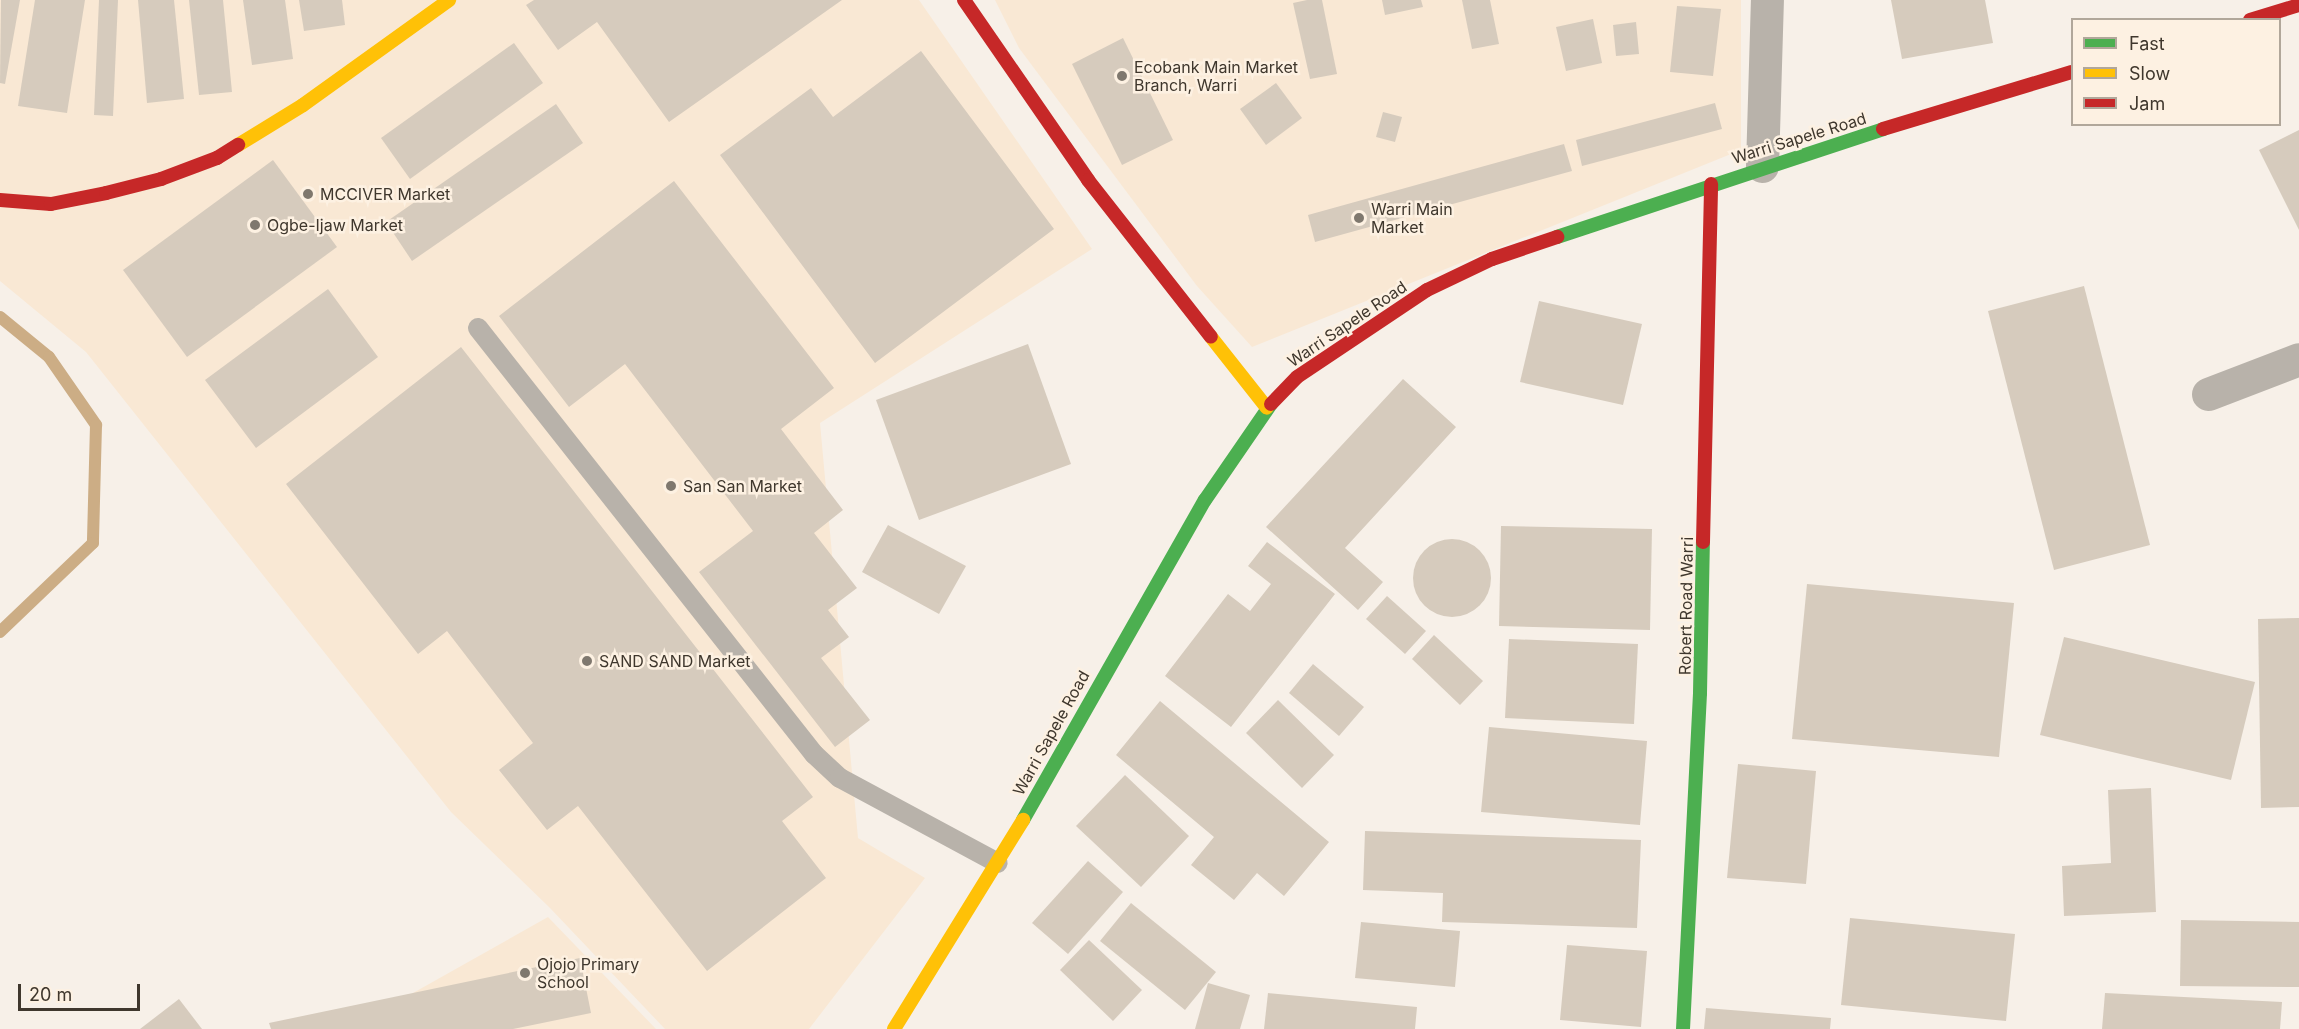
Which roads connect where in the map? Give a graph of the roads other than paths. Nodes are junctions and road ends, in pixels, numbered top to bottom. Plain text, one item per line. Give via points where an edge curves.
1 (449, 0) edge
2 (964, 0) edge
3 (1767, 0) edge
4 (2299, 5) edge
5 (2257, 18) edge
6 (2071, 73) edge
7 (1762, 166) junction
8 (1711, 184) junction
9 (0, 200) edge
10 (478, 328) dead end
11 (2299, 359) edge
12 (2208, 394) dead end
13 (1267, 408) junction
14 (998, 863) junction
15 (894, 1029) edge
16 (1683, 1029) edge

1 - 9 street via 303,105 217,158 161,179 51,204
2 - 13 street via 1088,180
3 - 7 street
4 - 5 street
6 - 7 street, Warri Sapele Road
7 - 8 street, Warri Sapele Road
8 - 13 street, Warri Sapele Road via 1492,259 1427,290 1297,377
8 - 16 street, Robert Road Warri via 1701,693
10 - 14 lane via 814,754 840,778
11 - 12 street
13 - 14 street, Warri Sapele Road via 1204,500
14 - 15 street, Warri Sapele Road via 943,945

